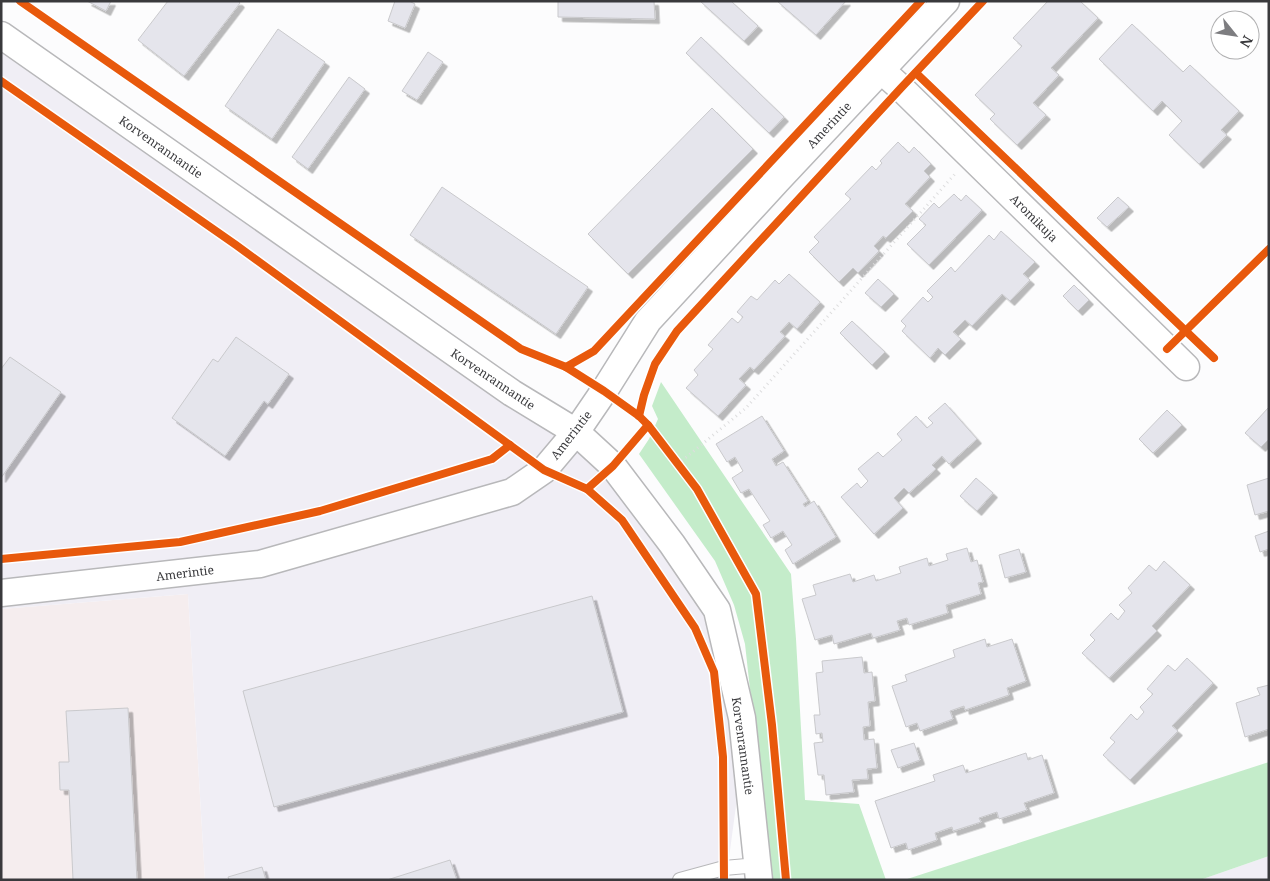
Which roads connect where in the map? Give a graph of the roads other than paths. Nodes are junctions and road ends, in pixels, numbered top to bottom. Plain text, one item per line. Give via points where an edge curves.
1 (946, 1) edge
2 (1, 35) edge
3 (881, 70) junction
4 (1186, 367) dead end
5 (576, 432) junction
6 (1, 593) edge
7 (759, 872) edge
8 (680, 880) edge

1 - 3 street, Amerintie
2 - 5 street, Korvenrannantie via 512,393
3 - 4 street, Aromikuja
3 - 5 street, Amerintie via 648,321
5 - 6 street, Amerintie via 544,470 512,492 350,539 260,564
5 - 7 street, Korvenrannantie via 614,466 717,610 742,718
7 - 8 lane via 724,868

